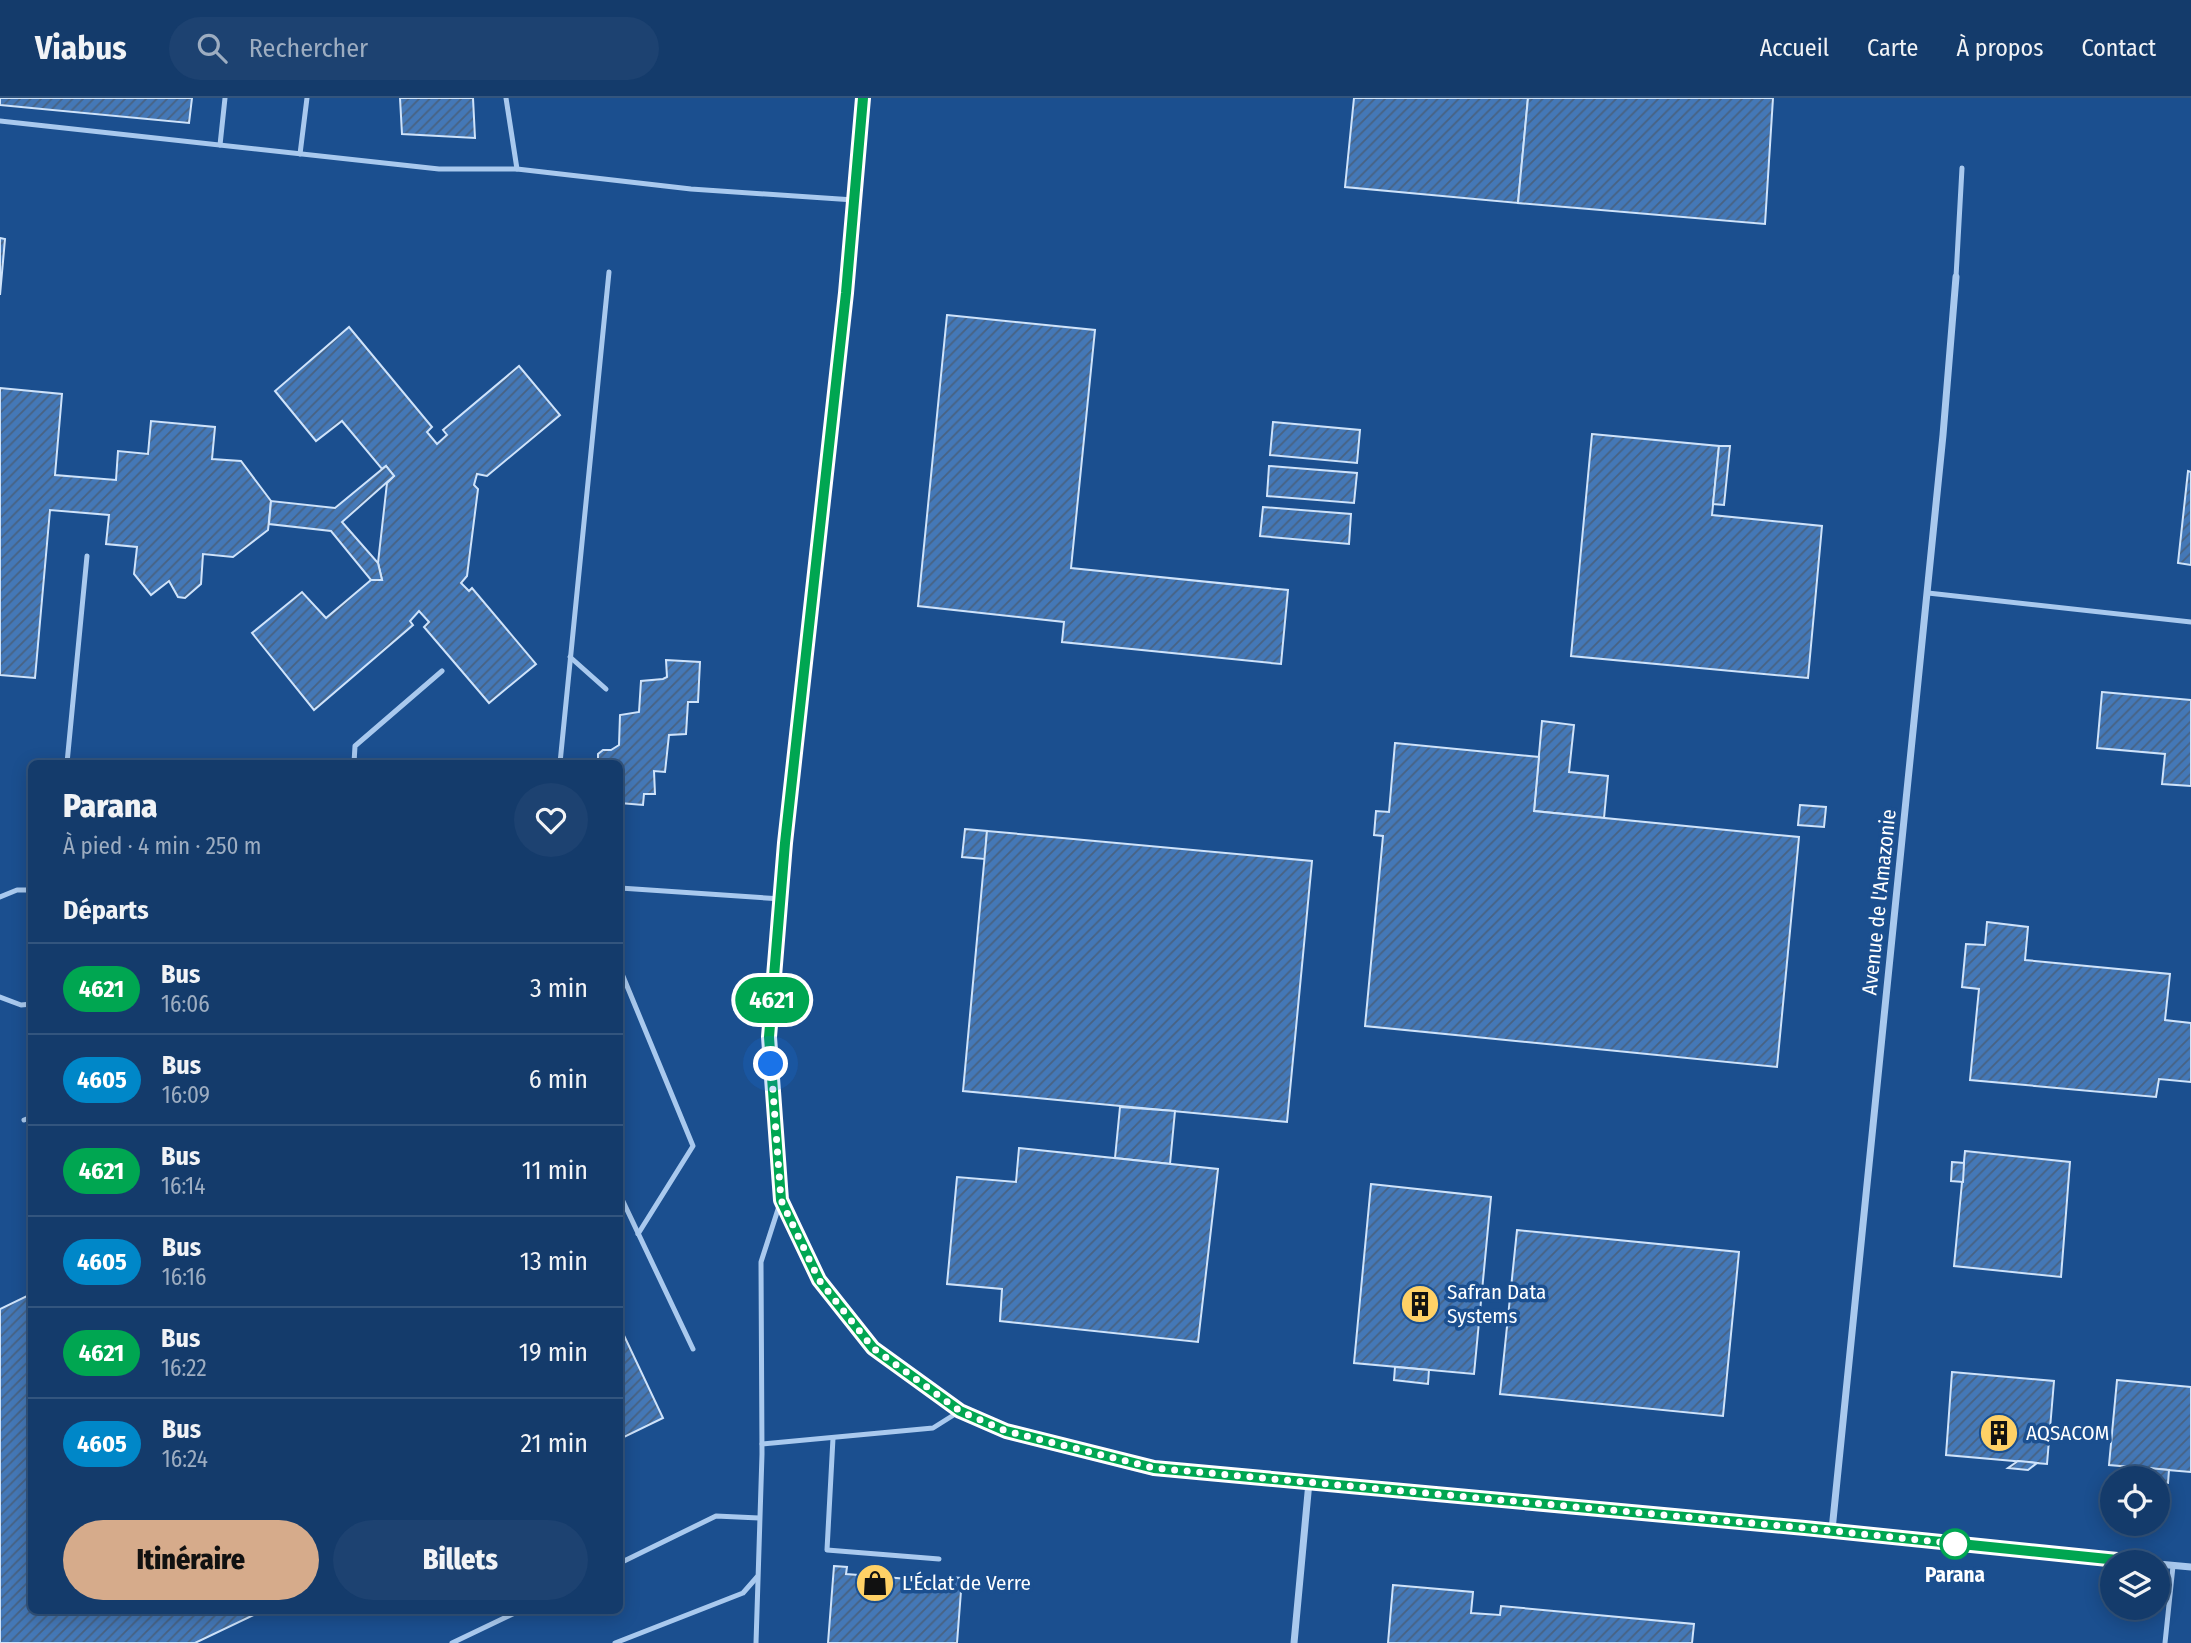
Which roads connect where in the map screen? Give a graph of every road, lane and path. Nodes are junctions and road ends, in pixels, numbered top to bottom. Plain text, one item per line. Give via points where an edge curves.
1 (225, 98) edge
2 (307, 98) edge
3 (506, 98) edge
4 (863, 98) edge
5 (0, 121) edge
6 (220, 145) junction
7 (300, 154) junction
8 (1962, 167) dead end
9 (517, 169) junction
10 (854, 200) junction
11 (609, 272) dead end
12 (1956, 277) joint
13 (87, 556) dead end
14 (1928, 593) junction
15 (2191, 622) edge
16 (570, 657) junction
17 (442, 671) dead end
18 (606, 689) dead end
19 (68, 760) edge
20 (354, 760) edge
21 (560, 760) edge
22 (623, 888) edge
23 (28, 890) edge
24 (0, 897) edge
25 (782, 898) junction
26 (623, 977) edge
27 (0, 997) edge
28 (28, 1004) edge
29 (28, 1119) edge
30 (24, 1121) dead end
31 (781, 1200) junction
32 (623, 1202) edge
33 (638, 1234) junction
34 (693, 1349) dead end
35 (960, 1411) junction
36 (833, 1438) junction
37 (762, 1444) junction
38 (1310, 1482) junction
39 (759, 1518) junction
40 (1832, 1530) junction
41 (2100, 1558) edge
42 (939, 1559) dead end
43 (623, 1562) edge
44 (2170, 1566) edge
45 (2173, 1566) junction
46 (2191, 1567) edge
47 (757, 1577) junction
48 (513, 1614) edge
49 (452, 1643) edge
50 (615, 1643) edge
51 (756, 1643) edge
52 (1294, 1643) edge
53 (2165, 1643) edge

1 - 6 lane
2 - 7 lane
3 - 9 lane
4 - 10 street
5 - 6 lane
6 - 7 lane
7 - 9 lane via 439,169
8 - 12 lane
9 - 10 lane via 691,189
10 - 25 street
11 - 16 lane
12 - 14 street, Avenue de l'Amazonie
13 - 19 lane
14 - 15 lane
14 - 40 street, Avenue de l'Amazonie
16 - 18 lane
16 - 21 lane
17 - 20 lane via 355,746
22 - 25 lane
23 - 24 lane
25 - 31 street via 769,1037
26 - 33 lane via 693,1146
27 - 28 lane
29 - 30 lane
31 - 35 street via 819,1280 873,1348
31 - 37 lane via 761,1262
32 - 33 lane
33 - 34 lane
35 - 36 lane via 933,1428
35 - 38 street via 1006,1431 1154,1468
36 - 37 lane
36 - 42 lane via 827,1550
37 - 39 lane
38 - 40 street
38 - 52 street
39 - 43 lane via 716,1516
39 - 47 lane
40 - 41 street
44 - 45 street
45 - 46 street
45 - 53 lane
47 - 50 lane via 743,1593
47 - 51 lane
48 - 49 lane

